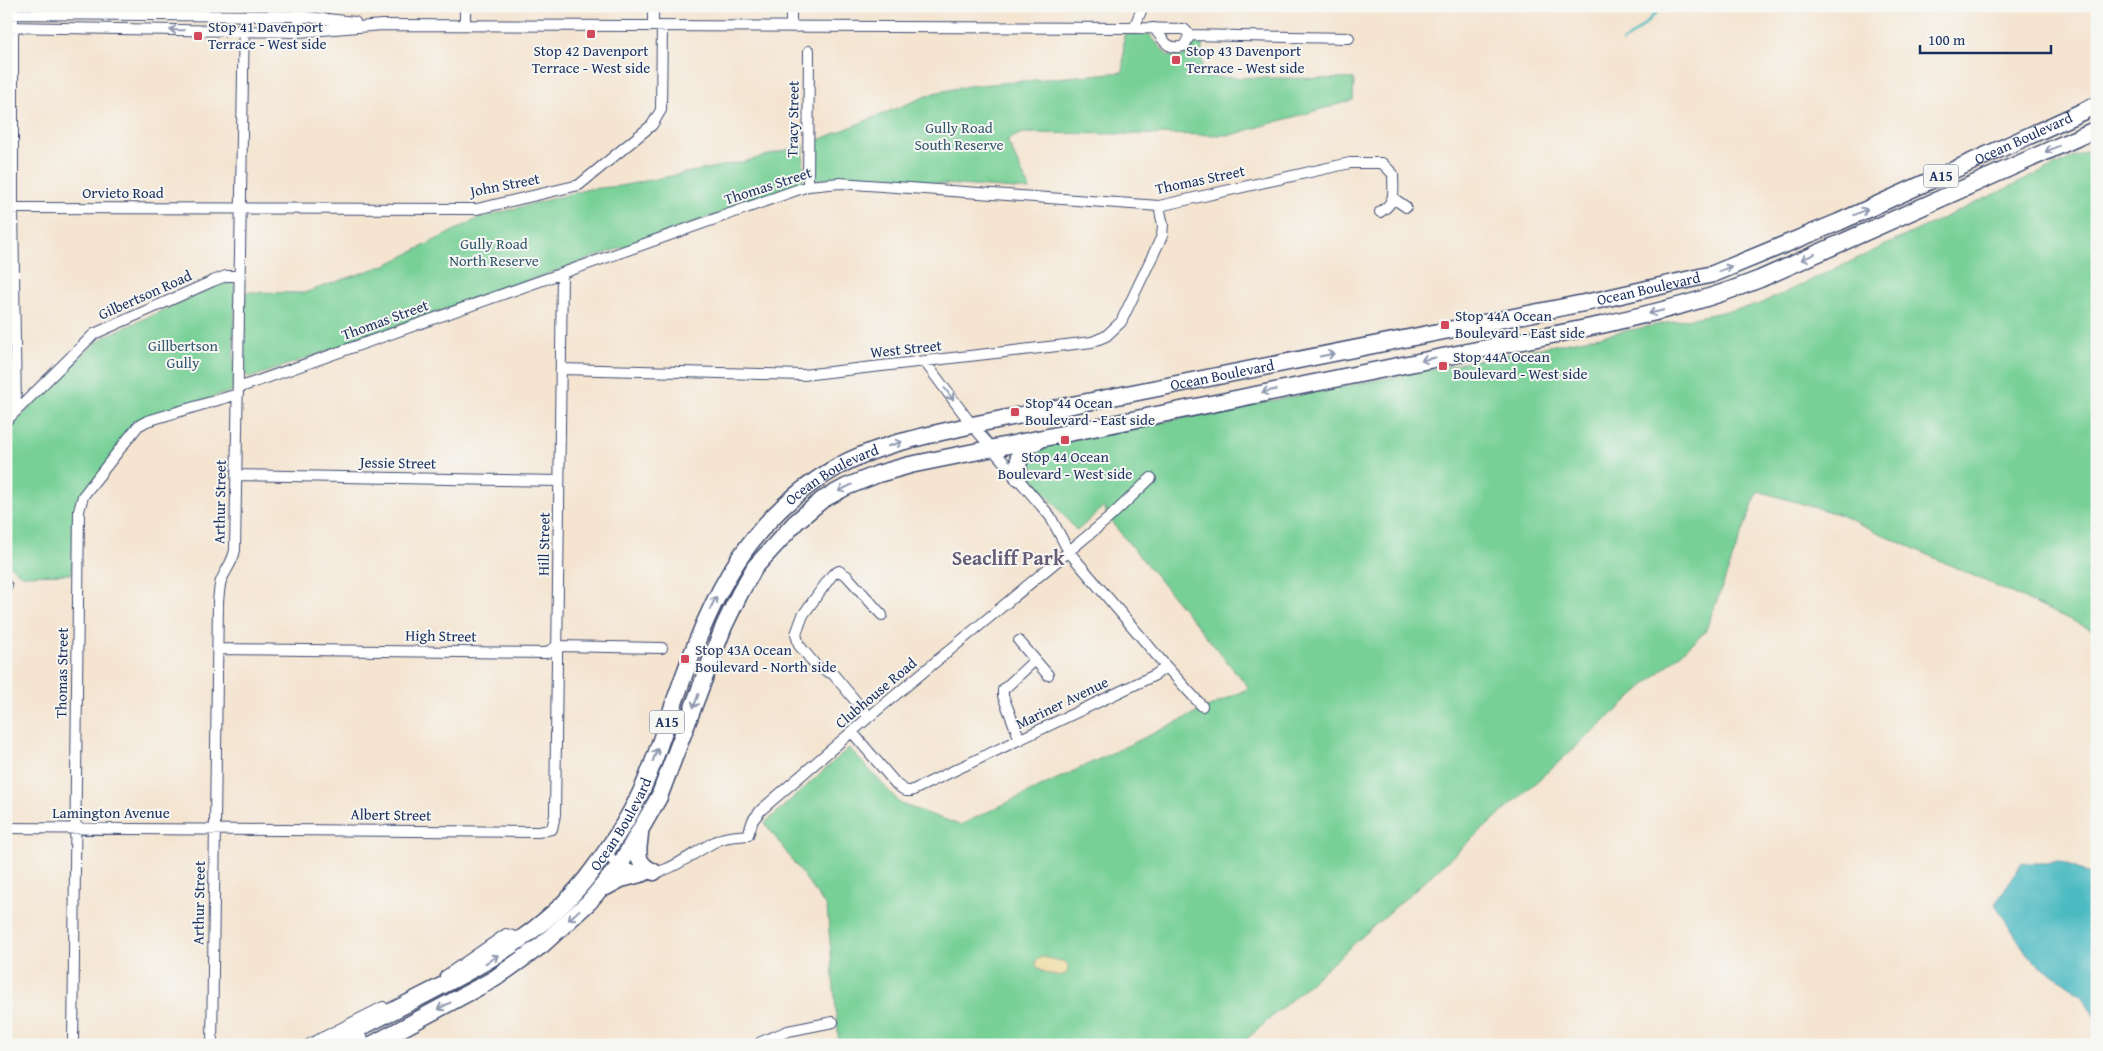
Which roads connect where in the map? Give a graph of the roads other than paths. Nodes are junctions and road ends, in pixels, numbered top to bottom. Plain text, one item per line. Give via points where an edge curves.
1 (465, 6) edge
2 (653, 6) edge
3 (791, 6) edge
4 (1143, 6) edge
5 (107, 11) edge
6 (298, 11) edge
7 (10, 14) edge
8 (244, 16) junction
9 (382, 25) junction
10 (465, 25) junction
11 (657, 26) junction
12 (10, 27) edge
13 (791, 27) junction
14 (1134, 28) junction
15 (1154, 28) junction
16 (107, 29) junction
17 (244, 31) junction
18 (298, 32) junction
19 (1190, 35) junction
20 (1350, 38) dead end
21 (809, 51) dead end
22 (2097, 105) edge
23 (2097, 130) edge
24 (808, 186) junction
25 (1393, 198) junction
26 (1158, 206) junction
27 (241, 207) junction
28 (1406, 207) dead end
29 (10, 208) edge
30 (1380, 212) dead end
31 (562, 273) junction
32 (240, 276) junction
33 (925, 362) junction
34 (561, 370) junction
35 (238, 391) junction
36 (1142, 393) junction
37 (1180, 409) junction
38 (16, 411) junction
39 (6, 421) edge
40 (972, 425) junction
41 (1062, 433) junction
42 (993, 447) junction
43 (236, 475) junction
44 (1018, 477) junction
45 (1151, 478) dead end
46 (560, 481) junction
47 (1069, 552) junction
48 (882, 615) dead end
49 (1019, 641) dead end
50 (557, 646) junction
51 (662, 648) dead end
52 (218, 649) junction
53 (1035, 660) junction
54 (1164, 664) junction
55 (1048, 675) dead end
56 (1202, 706) dead end
57 (869, 717) junction
58 (852, 732) junction
59 (1020, 740) junction
60 (555, 815) joint
61 (6, 828) edge
62 (76, 828) junction
63 (215, 829) junction
64 (641, 830) junction
65 (604, 854) junction
66 (620, 865) junction
67 (649, 872) junction
68 (595, 894) junction
69 (525, 947) junction
70 (833, 1022) dead end
71 (410, 1024) junction
72 (359, 1037) edge
73 (73, 1045) edge
74 (212, 1045) edge
75 (308, 1045) edge
76 (326, 1045) edge
77 (371, 1045) edge
78 (388, 1045) edge
79 (758, 1045) edge

1 - 10 street
2 - 11 street, John Street
3 - 13 street
4 - 14 street
5 - 7 street
5 - 8 street
5 - 16 street
6 - 8 street
6 - 9 street
6 - 18 street
7 - 12 street
8 - 17 street, Arthur Street
9 - 10 street
9 - 18 street
10 - 11 street
11 - 13 street
11 - 27 street, John Street via 659,115 652,125 579,185 476,209
12 - 16 street
12 - 29 street
13 - 14 street
14 - 15 street
15 - 19 street via 1184,29
15 - 19 street via 1168,46 1176,48 1184,46
17 -> 16 street
17 - 18 street
17 - 27 street, Arthur Street
19 - 20 street
21 - 24 street, Tracy Street
36 -> 22 main road, Ocean Boulevard / A15 via 1713,274 1839,222
23 -> 37 main road, Ocean Boulevard / A15 via 1719,295 1684,306
24 - 26 street, Thomas Street via 840,183
24 - 31 street, Thomas Street
25 - 26 street, Thomas Street via 1393,174 1382,163 1350,163
25 - 28 street
25 - 30 street via 1390,206
26 - 33 street, West Street via 1162,236 1121,322 1106,336 1092,342
27 - 29 street, Orvieto Road
27 - 32 street, Arthur Street
29 - 38 street
31 - 34 street, Hill Street
31 - 35 street, Thomas Street
32 - 35 street, Arthur Street
32 - 38 street, Gilbertson Road via 226,276 213,281 100,330
33 - 34 street, West Street via 803,375
33 -> 40 street
34 - 46 street, Hill Street
35 - 43 street, Arthur Street
35 - 62 street, Thomas Street via 138,426 80,503
36 - 37 main road via 1136,399 1138,408 1156,411
36 - 40 main road, Ocean Boulevard / A15
37 - 41 main road, Ocean Boulevard / A15
38 - 39 street, Gilbertson Road
40 - 42 street
65 -> 40 main road, Ocean Boulevard / A15 via 641,792 706,618 740,554 761,529 810,484 838,467 869,452
41 - 42 main road, Ocean Boulevard / A15
41 - 44 main road via 1024,449 1019,455
42 - 44 street
42 -> 64 main road, Ocean Boulevard / A15 via 878,474 846,487 822,500 774,544 755,567 728,618 659,797
43 - 46 street, Jessie Street
43 - 52 street, Arthur Street via 235,550 219,587
44 - 47 street via 1050,516
45 - 47 street, Clubhouse Road
46 - 50 street, Hill Street
47 - 54 street
47 - 57 street, Clubhouse Road
48 - 57 street via 847,576 839,572 832,575 803,615 796,634 799,645 817,667 833,674
49 - 53 street
50 - 51 street, High Street
50 - 52 street, High Street via 546,653
50 - 60 street, Hill Street
52 - 63 street, Arthur Street
53 - 55 street
53 - 59 street via 1004,690 1003,696
54 - 56 street
54 - 59 street, Mariner Avenue via 1163,669 1154,675
57 - 58 street, Clubhouse Road
58 - 59 street, Mariner Avenue via 897,785 906,791
58 - 67 street, Clubhouse Road via 761,810 748,835 722,838 666,869
60 - 63 street, Albert Street via 554,826 545,832
61 - 62 street, Lamington Avenue
62 - 63 street, Lamington Avenue
62 - 73 street, Thomas Street
63 - 74 street, Arthur Street
64 - 66 main road, Ocean Boulevard / A15
64 - 67 main road via 638,853
65 - 66 street
65 - 69 main road, Ocean Boulevard / A15
66 - 67 street via 636,872
66 - 68 main road, Ocean Boulevard / A15
67 - 68 main road via 621,879
68 -> 69 main road, Ocean Boulevard / A15 via 542,945
69 -> 71 main road, Ocean Boulevard / A15 via 494,979
72 -> 69 main road, Ocean Boulevard / A15 via 486,964
69 - 75 street via 510,934 501,936 431,984
70 - 79 street via 781,1034
71 - 77 main road, Ocean Boulevard / A15
71 - 78 main road
72 - 76 main road, Ocean Boulevard / A15

